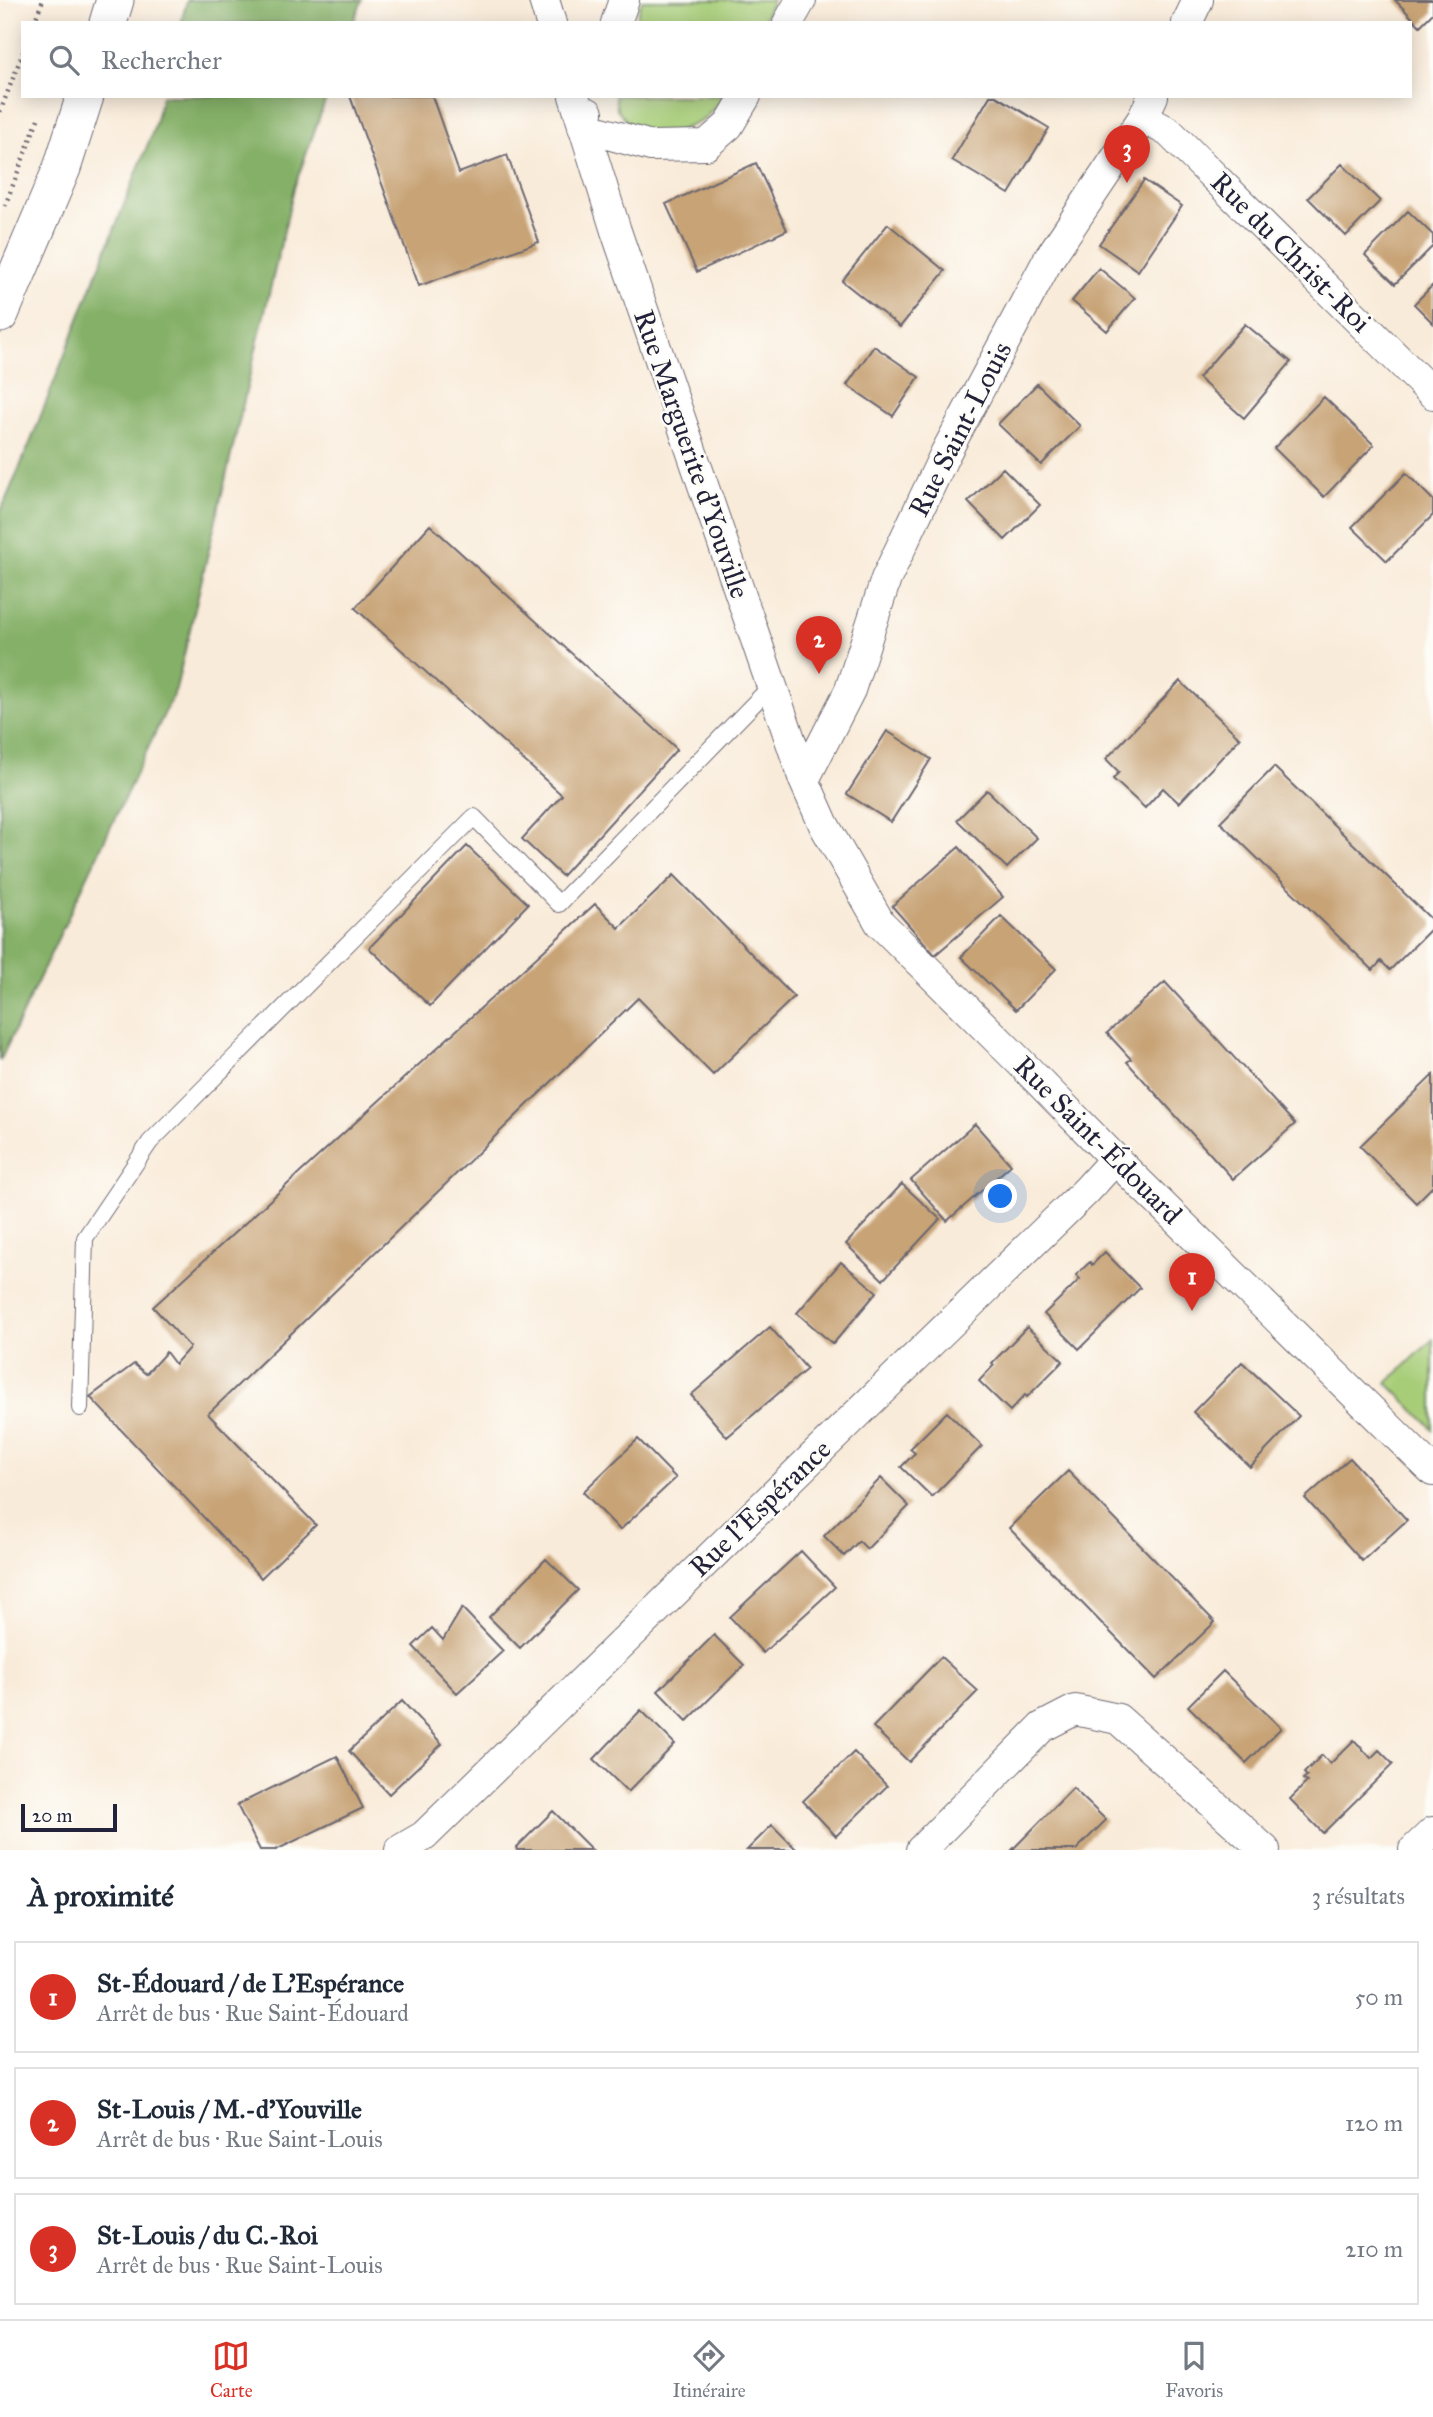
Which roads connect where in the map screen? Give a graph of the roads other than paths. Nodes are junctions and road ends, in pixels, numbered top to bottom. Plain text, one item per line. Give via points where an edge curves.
1 (115, 0) edge
2 (544, 0) edge
3 (624, 0) edge
4 (801, 0) edge
5 (1198, 0) edge
6 (109, 21) edge
7 (550, 21) edge
8 (617, 21) edge
9 (789, 21) edge
10 (1188, 21) edge
11 (84, 98) edge
12 (575, 98) edge
13 (592, 98) edge
14 (745, 98) edge
15 (1148, 107) edge
16 (583, 127) junction
17 (0, 314) edge
18 (1433, 394) edge
19 (772, 685) junction
20 (804, 780) junction
21 (1115, 1159) junction
22 (80, 1408) dead end
23 (1433, 1471) edge
24 (1433, 1832) edge
25 (421, 1845) edge
26 (921, 1850) edge
27 (1265, 1850) edge
28 (1414, 1850) edge

1 - 6 street
2 - 7 street
3 - 8 street
4 - 9 street
5 - 10 street
11 - 17 street via 62,168
12 - 16 street, Rue Marguerite d'Youville
13 - 16 street
14 - 16 street via 728,126 706,145 651,146
15 - 18 street, Rue du Christ-Roi
15 - 20 street, Rue Saint-Louis via 1048,260 945,454 886,579 850,690
16 - 19 street, Rue Marguerite d'Youville
19 - 20 street, Rue Marguerite d'Youville
19 - 22 lane via 559,904 474,817 150,1142 85,1238
20 - 21 street, Rue Saint-Édouard via 880,923
21 - 23 street, Rue Saint-Édouard
21 - 25 street, Rue l'Espérance
24 - 28 street
26 - 27 street via 1042,1727 1074,1710 1118,1719

